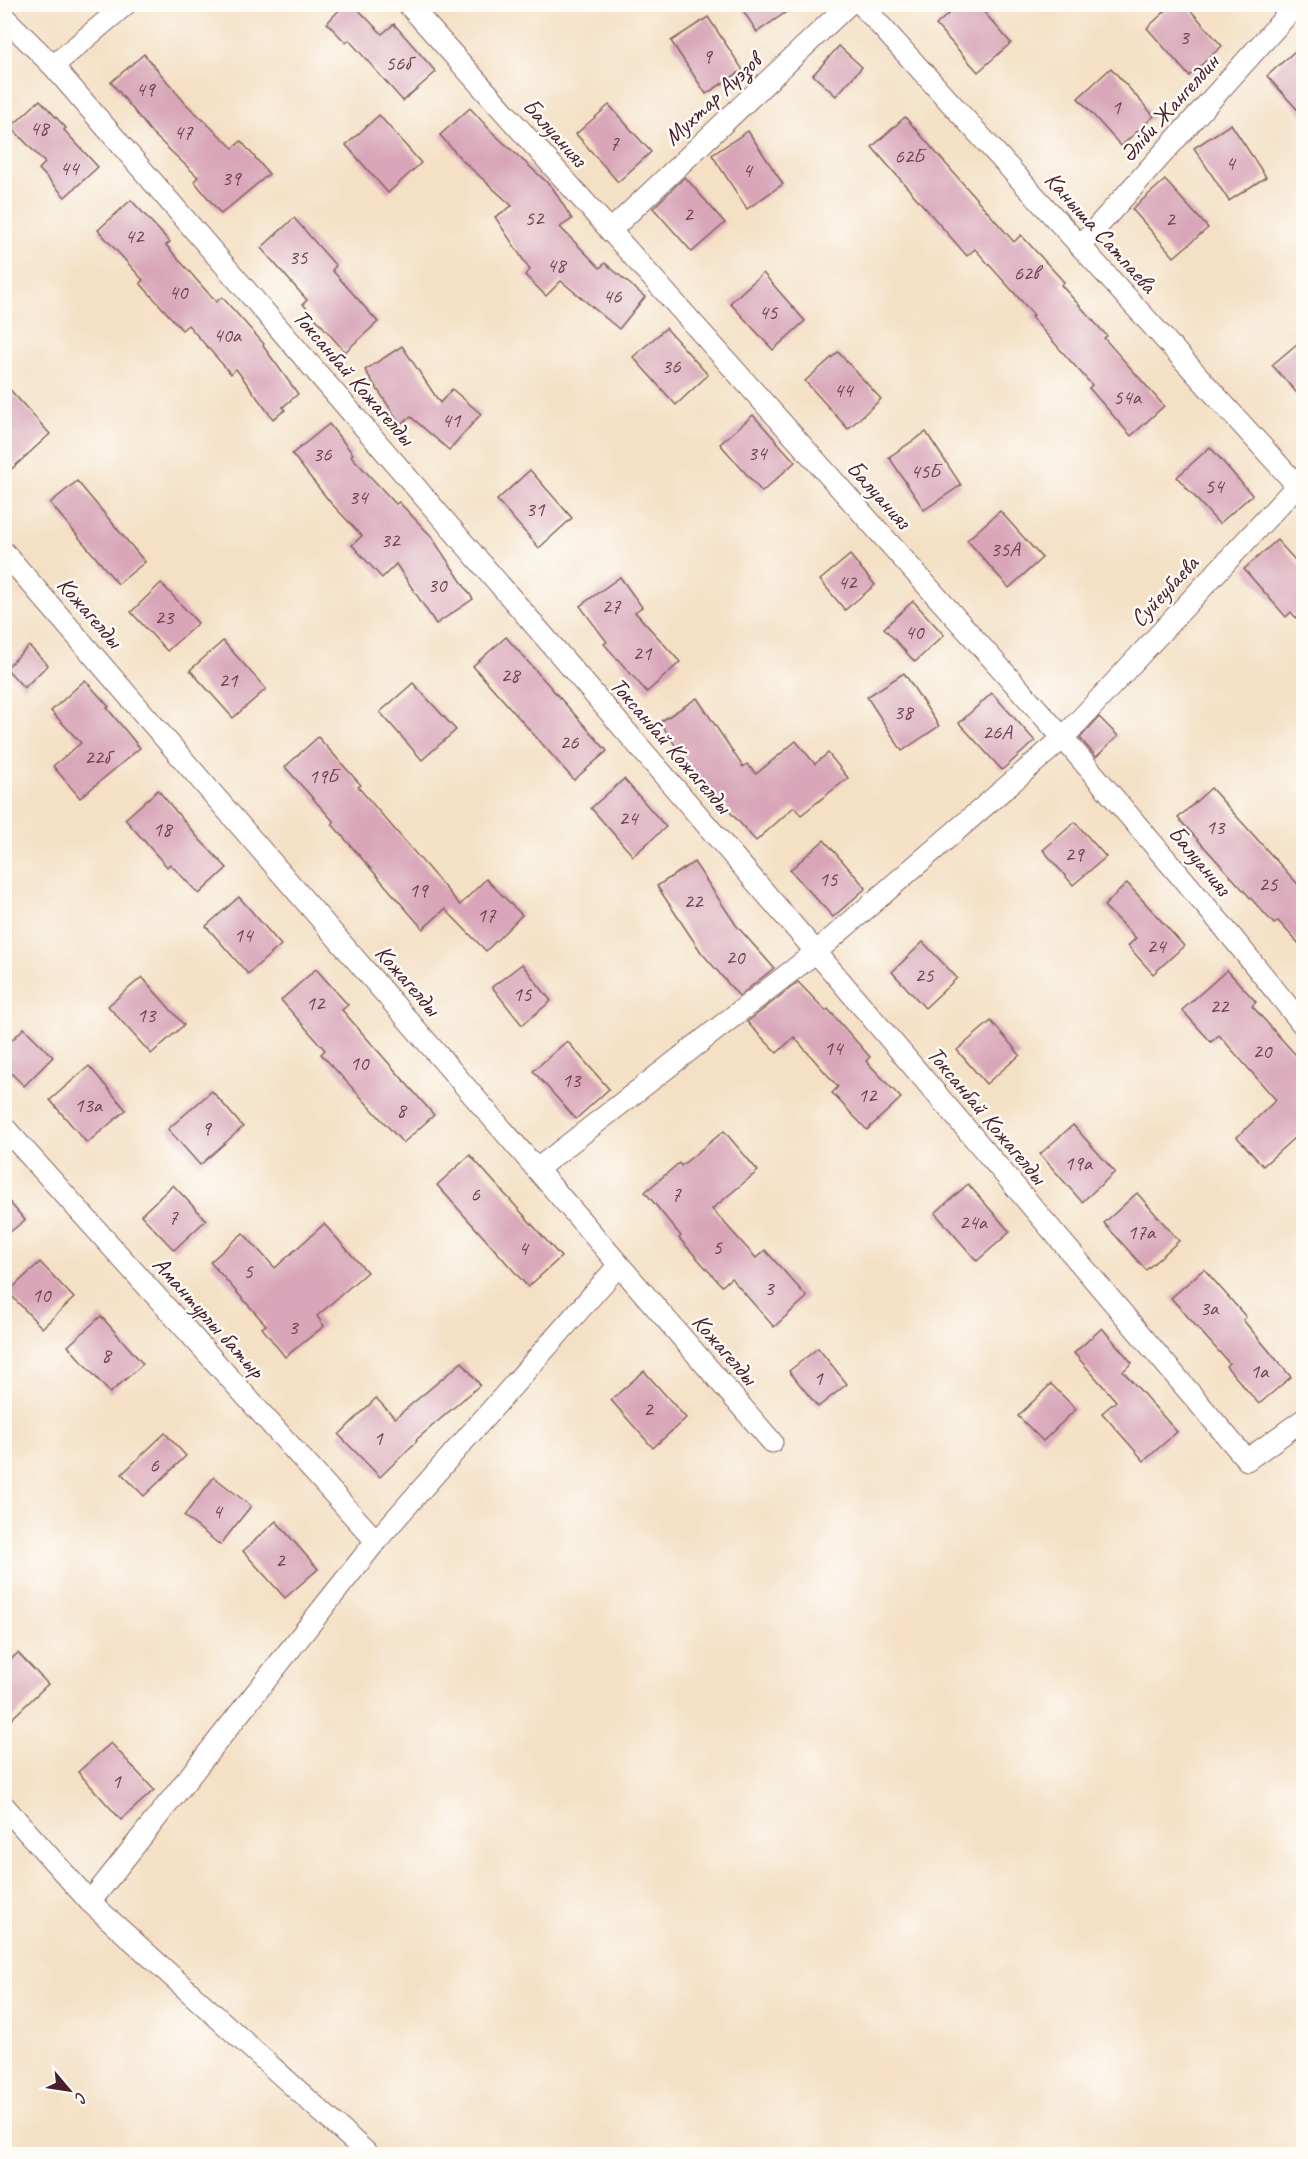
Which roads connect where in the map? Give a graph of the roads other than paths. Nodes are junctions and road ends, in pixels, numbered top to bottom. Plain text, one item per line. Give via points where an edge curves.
1 (126, 4) edge
2 (408, 4) edge
3 (849, 4) edge
4 (861, 4) edge
5 (1297, 4) edge
6 (4, 17) edge
7 (53, 66) junction
8 (610, 231) junction
9 (1080, 246) junction
10 (1301, 486) edge
11 (4, 552) edge
12 (1063, 738) junction
13 (816, 952) junction
14 (1304, 1026) edge
15 (4, 1127) edge
16 (537, 1169) junction
17 (619, 1265) junction
18 (1304, 1419) edge
19 (772, 1442) dead end
20 (376, 1541) junction
21 (4, 1806) edge
22 (90, 1902) junction
23 (368, 2154) edge

1 - 7 street
2 - 8 street, Балуанияз
3 - 8 street, Мухтар Ауэзов
4 - 9 street, Каныша Сатпаева
5 - 9 street, Әліби Жангелдин
6 - 7 street, Токсанбай Кожагелды
7 - 13 street, Токсанбай Кожагелды
8 - 12 street, Балуанияз
9 - 10 street, Каныша Сатпаева
10 - 12 street, Суйеубаева
11 - 16 street, Кожагелды
12 - 13 street, Суйеубаева
12 - 14 street, Балуанияз
13 - 16 street, Суйеубаева
13 - 18 street, Токсанбай Кожагелды via 1247,1460
15 - 20 street, Амантурлы батыр
16 - 17 street, Кожагелды
17 - 19 street, Кожагелды
17 - 20 street
20 - 22 street
21 - 22 street
22 - 23 street

